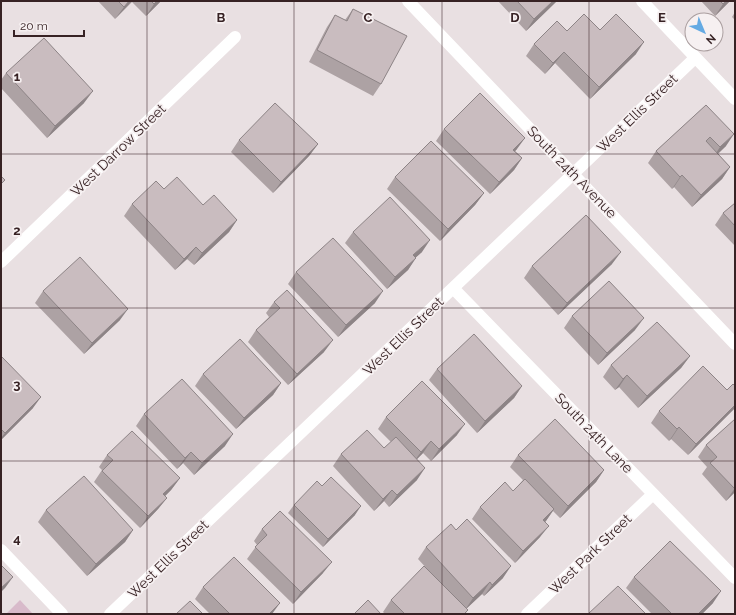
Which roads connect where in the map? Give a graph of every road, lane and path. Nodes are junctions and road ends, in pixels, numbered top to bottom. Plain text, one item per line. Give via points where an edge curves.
1 (408, 1) edge
2 (642, 1) edge
3 (234, 37) dead end
4 (695, 58) junction
5 (735, 99) edge
6 (574, 174) junction
7 (1, 262) edge
8 (453, 288) junction
9 (735, 344) edge
10 (653, 494) junction
11 (1, 550) edge
12 (735, 578) edge
13 (62, 614) edge
14 (110, 614) edge
15 (528, 614) edge

1 - 6 street, South 24th Avenue
2 - 4 street
3 - 7 street, West Darrow Street
4 - 5 street
4 - 6 street, West Ellis Street
6 - 8 street, West Ellis Street
6 - 9 street, South 24th Avenue
8 - 10 street, South 24th Lane
8 - 14 street, West Ellis Street
10 - 12 street, South 24th Lane
10 - 15 street, West Park Street
11 - 13 street

